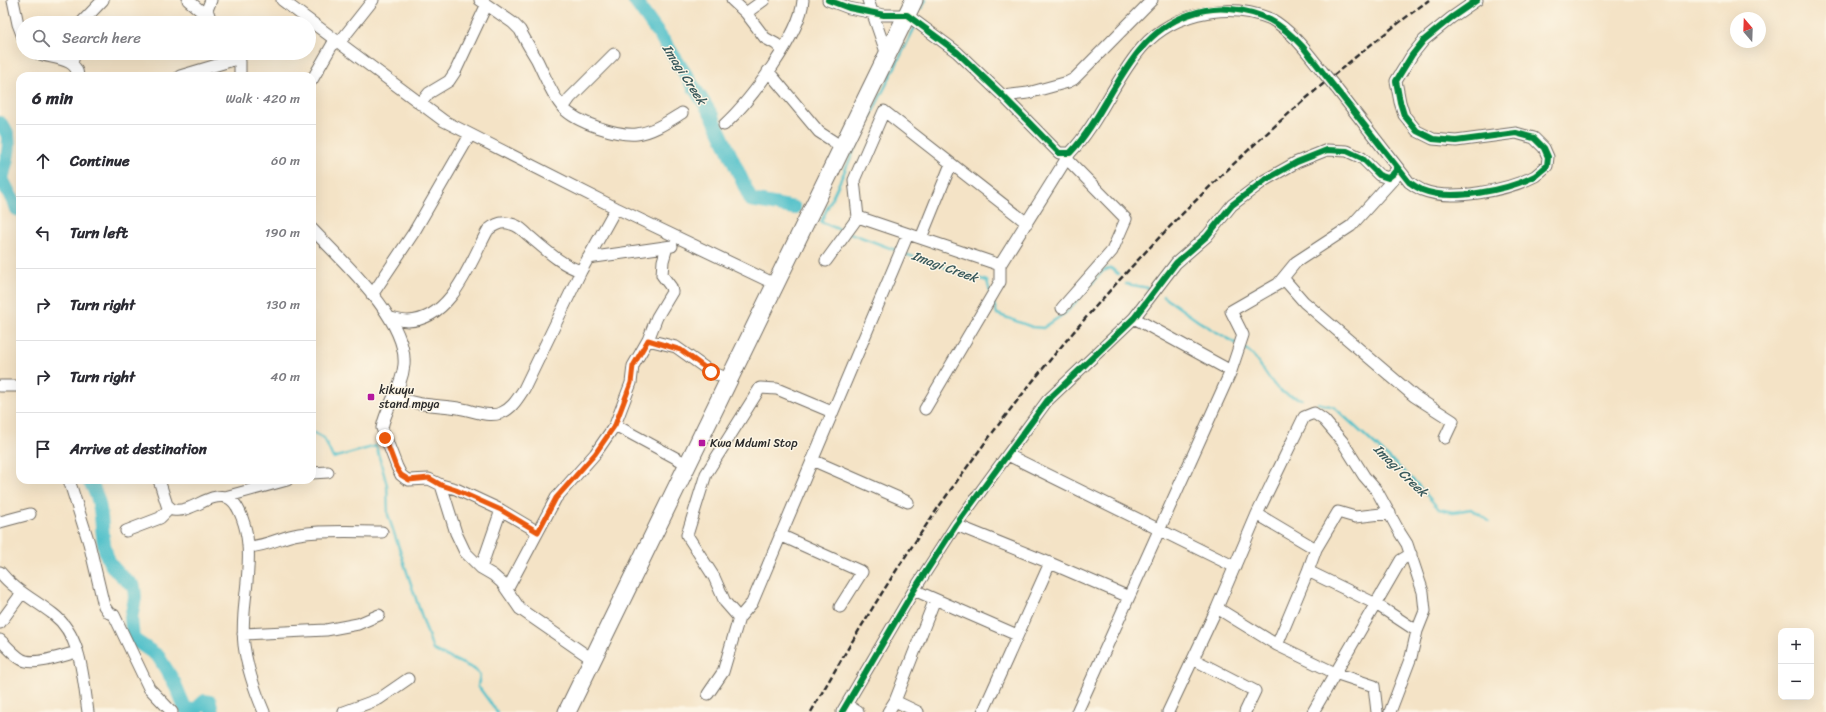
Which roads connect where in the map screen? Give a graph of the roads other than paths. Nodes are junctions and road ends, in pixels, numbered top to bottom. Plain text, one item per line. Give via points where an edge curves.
1 (13, 0) edge
2 (103, 0) edge
3 (188, 0) edge
4 (212, 0) edge
5 (282, 0) edge
6 (373, 0) edge
7 (732, 0) edge
8 (764, 0) edge
9 (803, 0) edge
10 (828, 0) edge
11 (868, 0) edge
12 (1152, 0) edge
13 (1477, 0) edge
14 (483, 3) edge
15 (910, 7) edge
16 (872, 12) junction
17 (746, 13) junction
18 (16, 16) edge
19 (88, 16) edge
20 (206, 16) edge
21 (209, 16) edge
22 (303, 16) edge
23 (316, 26) edge
24 (337, 42) junction
25 (782, 50) junction
26 (614, 54) dead end
27 (887, 56) junction
28 (74, 60) edge
29 (225, 60) edge
30 (239, 60) edge
31 (768, 71) junction
32 (77, 72) edge
33 (191, 72) edge
34 (240, 72) edge
35 (316, 74) edge
36 (1003, 96) junction
37 (420, 104) junction
38 (563, 108) junction
39 (682, 113) dead end
40 (724, 125) dead end
41 (470, 135) junction
42 (842, 147) junction
43 (1068, 156) junction
44 (951, 164) junction
45 (1399, 170) junction
46 (616, 208) junction
47 (858, 217) junction
48 (1027, 223) junction
49 (316, 233) edge
50 (908, 234) junction
51 (921, 238) junction
52 (688, 243) junction
53 (667, 247) junction
54 (588, 258) junction
55 (826, 261) dead end
56 (1000, 266) junction
57 (580, 272) junction
58 (1283, 278) junction
59 (775, 284) junction
60 (372, 295) junction
61 (1062, 308) dead end
62 (390, 318) junction
63 (1134, 318) junction
64 (648, 340) junction
65 (1230, 371) junction
66 (729, 379) junction
67 (0, 386) edge
68 (16, 386) edge
69 (394, 397) junction
70 (925, 409) dead end
71 (832, 412) junction
72 (615, 425) junction
73 (1445, 438) dead end
74 (1008, 455) junction
75 (812, 460) junction
76 (688, 463) junction
77 (328, 472) dead end
78 (316, 473) edge
79 (706, 474) junction
80 (70, 484) edge
81 (161, 484) edge
82 (272, 484) edge
83 (441, 485) junction
84 (225, 497) junction
85 (908, 502) dead end
86 (170, 508) junction
87 (501, 510) junction
88 (1390, 513) junction
89 (30, 514) dead end
90 (1257, 514) junction
91 (0, 522) edge
92 (956, 525) junction
93 (126, 531) dead end
94 (1159, 531) junction
95 (382, 532) dead end
96 (538, 532) junction
97 (780, 535) junction
98 (248, 547) junction
99 (1316, 549) junction
100 (1411, 554) junction
101 (1050, 563) junction
102 (1235, 567) junction
103 (481, 568) junction
104 (1308, 571) junction
105 (0, 572) edge
106 (507, 590) junction
107 (914, 590) junction
108 (22, 593) junction
109 (1129, 597) junction
110 (935, 599) junction
111 (1376, 604) junction
112 (840, 607) dead end
113 (1217, 608) junction
114 (379, 615) dead end
115 (739, 618) junction
116 (0, 623) edge
117 (1417, 631) junction
118 (243, 634) junction
119 (1017, 635) junction
120 (0, 640) edge
121 (1277, 645) junction
122 (77, 652) junction
123 (592, 659) junction
124 (1193, 659) junction
125 (1335, 673) junction
126 (408, 679) dead end
127 (708, 694) dead end
128 (895, 701) junction
129 (844, 708) edge
130 (88, 712) edge
131 (172, 712) edge
132 (264, 712) edge
133 (344, 712) edge
134 (567, 712) edge
135 (858, 712) edge
136 (888, 712) edge
137 (918, 712) edge
138 (983, 712) edge
139 (1077, 712) edge
140 (1168, 712) edge
141 (1245, 712) edge
142 (1313, 712) edge
143 (1377, 712) edge
144 (1390, 712) edge

1 - 18 street
2 - 19 street
3 - 20 street
4 - 21 street via 207,10
5 - 22 street
6 - 24 street
7 - 17 street
8 - 17 street
9 - 25 street via 798,22
10 - 16 street via 849,8
11 - 16 street
12 - 36 street via 1074,79 1028,93
13 - 45 street via 1424,40 1412,55 1396,81 1404,114 1417,131 1433,139 1456,140 1516,133 1534,138 1544,148 1548,157 1547,166 1534,176 1509,186 1464,195 1423,190 1409,182
14 - 37 street via 455,72 449,81 429,93
14 - 38 street via 520,30
15 - 16 street via 884,15
15 - 27 highway
15 - 36 street
16 - 27 street
17 - 25 street via 765,38
23 - 24 street
24 - 35 street
24 - 37 street
25 - 31 street
26 - 38 street
27 - 42 highway
28 - 32 street
29 - 33 street
30 - 34 street
31 - 40 street via 739,111
31 - 42 street via 819,132
36 - 43 street via 1059,153
37 - 41 street
38 - 39 street via 572,116 593,125 632,134 646,132
41 - 46 street
41 - 60 street via 414,232
42 - 59 highway
43 - 45 street, bridge via 1082,140 1135,55 1149,39 1178,18 1224,8 1242,10 1271,19 1293,36
43 - 48 street
43 - 61 street via 1126,219 1112,252
44 - 47 street via 884,111 854,180
44 - 48 street
44 - 51 street
45 - 58 street via 1351,226 1296,262
45 - 63 street via 1388,178 1379,175 1362,158 1347,151 1327,150 1284,169 1232,205 1208,236 1176,263
46 - 52 street
46 - 54 street
47 - 50 street
47 - 55 street
48 - 56 street
49 - 60 street
50 - 51 street
50 - 71 street
51 - 56 street
52 - 53 street
52 - 59 street
53 - 54 street
53 - 64 street via 662,275 672,292 657,316
54 - 57 street
56 - 70 street via 1000,282
57 - 62 street via 565,265 522,229 502,223 488,230 465,276 439,308 414,320
57 - 69 street via 531,375 517,400 508,409 488,415
58 - 65 street via 1278,284 1231,311 1243,335
58 - 73 street via 1304,302 1414,396 1453,421
59 - 66 highway
60 - 62 street
62 - 69 street via 400,337 404,363
63 - 65 street
63 - 74 street via 1047,401
64 - 66 street via 676,347 711,372
64 - 72 street via 633,366 631,383
65 - 94 street
66 - 76 highway
67 - 68 street
69 - 83 street via 382,428 401,475 409,480 429,478
71 - 75 street
71 - 79 street via 777,390 760,388
72 - 76 street
72 - 96 street via 595,454 556,498
74 - 92 street
74 - 94 street
75 - 85 street
75 - 97 street
76 - 79 street
76 - 123 highway
77 - 78 street
79 - 115 street via 687,535 714,577 725,602
80 - 131 street via 89,543 104,606 114,616 149,688
81 - 86 street
82 - 84 street
83 - 87 street
83 - 103 street via 465,552
84 - 86 street via 213,498 182,510
84 - 98 street via 234,503 240,512
86 - 93 street via 160,518
87 - 96 street
87 - 103 street
88 - 90 street via 1342,441 1324,420 1314,413 1304,417
88 - 99 street via 1355,517 1338,512
88 - 100 street
89 - 91 street
90 - 99 street
90 - 102 street
92 - 101 street
92 - 107 street
94 - 102 street
94 - 109 street
95 - 98 street via 305,534 288,536 271,544
96 - 106 street
97 - 112 street via 862,572
97 - 115 street via 752,603
98 - 118 street
99 - 104 street
100 - 111 street via 1401,560
100 - 117 street via 1425,606
101 - 109 street
101 - 119 street
102 - 113 street
103 - 106 street via 493,575
104 - 111 street
104 - 121 street
105 - 108 street
106 - 123 street via 520,609
107 - 110 street
107 - 129 street
108 - 116 street
108 - 122 street via 58,618 73,637
109 - 139 street
110 - 119 street
110 - 128 street
111 - 117 street
111 - 125 street
113 - 121 street
113 - 124 street
114 - 118 street via 358,624 326,630
115 - 127 street via 723,672
117 - 144 street via 1411,657
118 - 132 street via 246,660
119 - 138 street
120 - 122 street via 22,660 31,662
121 - 125 street
122 - 130 street
123 - 134 highway
124 - 140 street
124 - 141 street via 1255,691
125 - 142 street
125 - 143 street via 1374,686
126 - 133 street via 379,699
128 - 136 street
128 - 137 street
129 - 135 street

